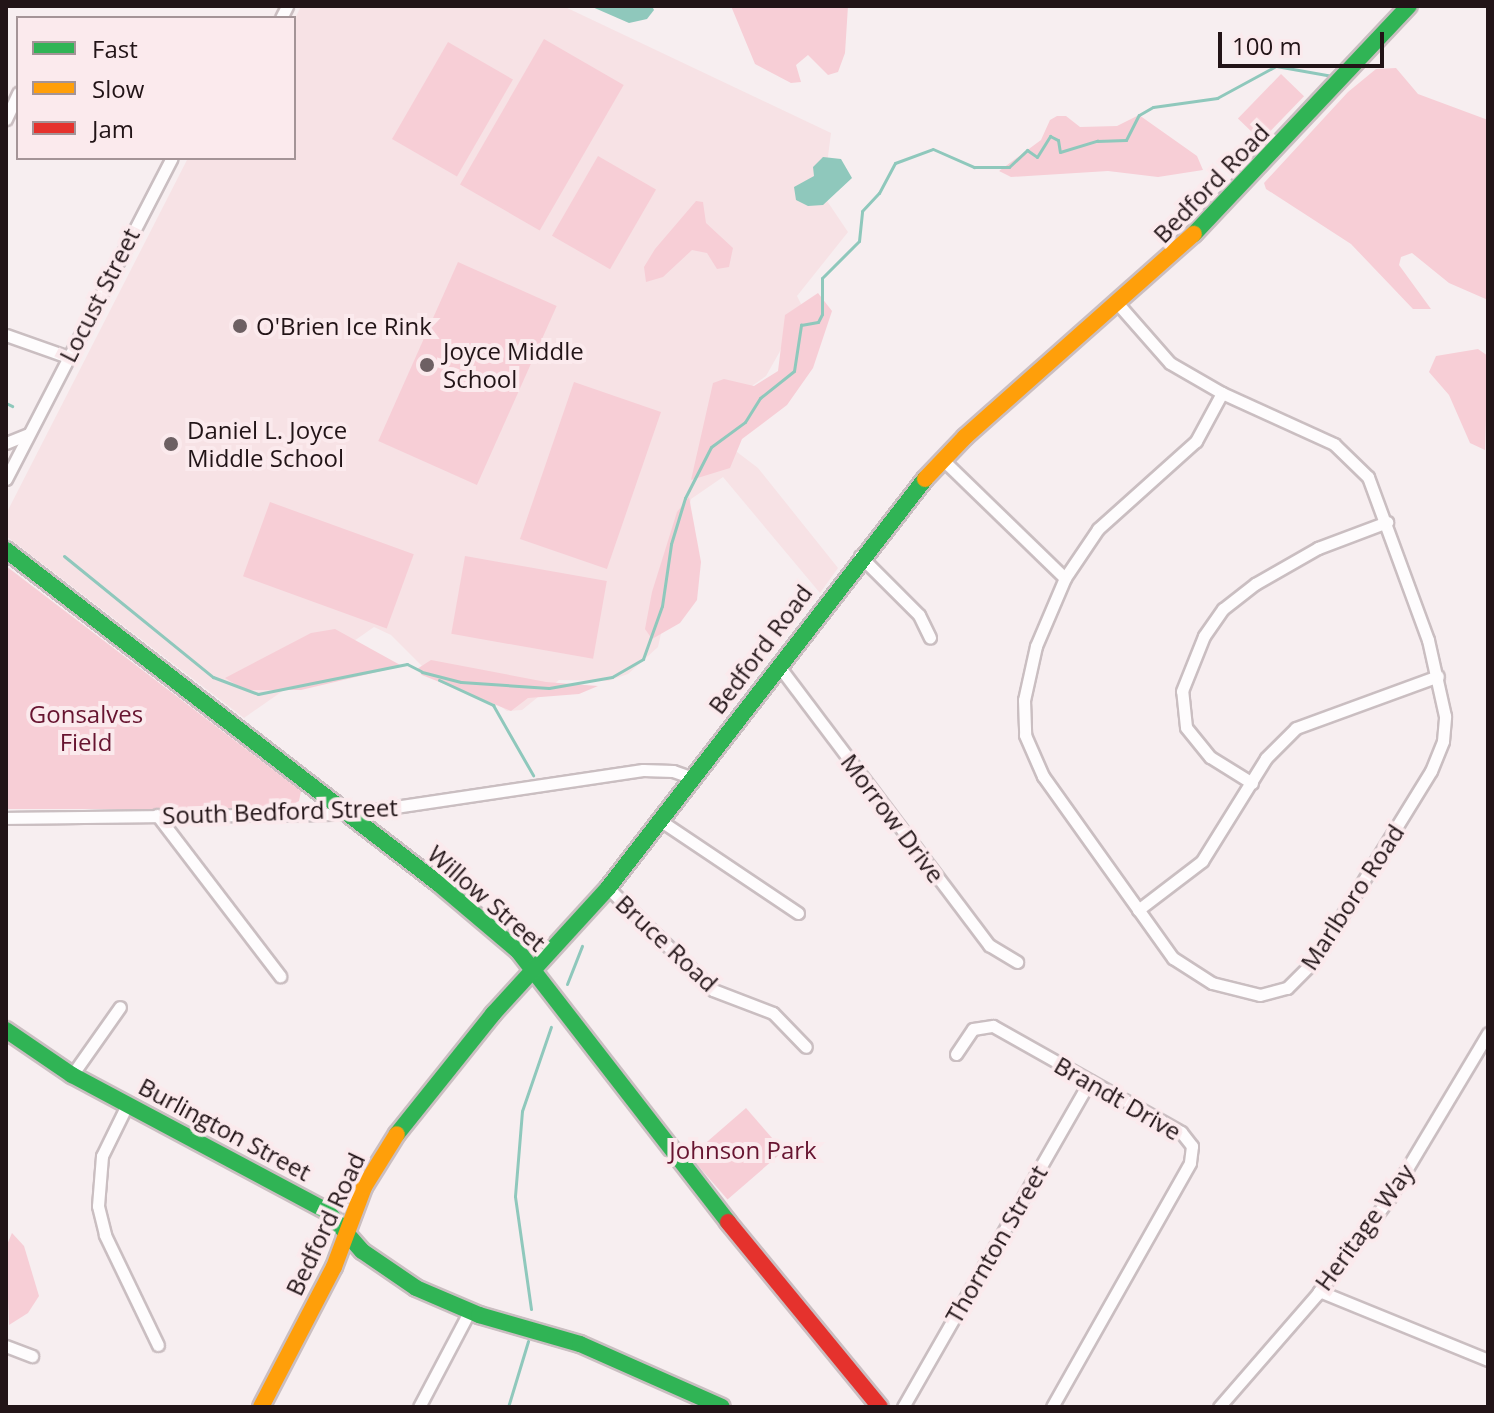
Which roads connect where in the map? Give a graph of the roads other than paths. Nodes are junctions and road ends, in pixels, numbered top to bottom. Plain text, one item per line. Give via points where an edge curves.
1 (1409, 6) edge
2 (16, 97) edge
3 (6, 119) edge
4 (171, 160) edge
5 (1119, 305) junction
6 (6, 335) edge
7 (68, 357) junction
8 (1222, 393) junction
9 (28, 434) junction
10 (6, 443) edge
11 (942, 459) junction
12 (6, 479) edge
13 (1387, 522) junction
14 (6, 550) edge
15 (860, 556) junction
16 (1065, 578) junction
17 (930, 638) dead end
18 (778, 665) junction
19 (1438, 676) junction
20 (693, 778) junction
21 (1252, 783) junction
22 (348, 814) junction
23 (157, 815) junction
24 (6, 818) edge
25 (661, 821) junction
26 (608, 888) junction
27 (1138, 910) junction
28 (798, 913) dead end
29 (1017, 962) dead end
30 (534, 969) junction
31 (280, 976) dead end
32 (120, 1007) dead end
33 (1488, 1033) edge
34 (8, 1036) edge
35 (806, 1047) dead end
36 (956, 1054) dead end
37 (72, 1075) junction
38 (1090, 1081) junction
39 (127, 1105) junction
40 (346, 1233) junction
41 (1319, 1291) junction
42 (469, 1312) junction
43 (158, 1345) dead end
44 (6, 1346) edge
45 (32, 1356) dead end
46 (1488, 1360) edge
47 (261, 1407) edge
48 (419, 1407) edge
49 (722, 1407) edge
50 (880, 1407) edge
51 (903, 1407) edge
52 (1052, 1407) edge
53 (1219, 1407) edge

1 - 5 street, Bedford Road via 1268,159
2 - 3 street
4 - 7 street, Locust Street
5 - 8 street, Marlboro Road via 1170,363
5 - 11 street, Bedford Road
6 - 7 street
7 - 9 street, Locust Street
8 - 13 street, Marlboro Road via 1345,451 1368,477
8 - 16 street, Marlboro Road via 1196,441 1098,529
9 - 10 street
9 - 12 street, Locust Street
11 - 15 street, Bedford Road
11 - 16 street
13 - 19 street, Marlboro Road
13 - 21 street via 1318,548 1255,584 1223,609 1204,636 1182,691 1186,727 1210,757
14 - 22 street, Willow Street
15 - 17 street via 919,615
15 - 18 street, Bedford Road
16 - 27 street, Marlboro Road via 1032,661 1025,735 1043,776
18 - 20 street, Bedford Road
18 - 29 street, Morrow Drive via 988,943
19 - 21 street via 1306,722 1274,749
19 - 27 street, Marlboro Road via 1445,722 1435,763 1314,961 1295,983 1260,995 1212,983 1177,962
20 - 22 street, South Bedford Street via 643,770
20 - 25 street, Bedford Road
21 - 27 street via 1202,861
22 - 23 street, South Bedford Street
22 - 30 street, Willow Street via 469,908
23 - 24 street, South Bedford Street
23 - 31 street
25 - 26 street, Bedford Road
25 - 28 street
26 - 30 street, Bedford Road
26 - 35 street, Bruce Road via 715,991 773,1013
30 - 40 street, Bedford Road via 406,1119 364,1187
30 - 50 street, Willow Street via 761,1264
32 - 37 street
33 - 41 street, Heritage Way via 1390,1197
34 - 37 street, Burlington Street
36 - 38 street, Brandt Drive via 971,1030 988,1025
37 - 39 street, Burlington Street
38 - 51 street, Thornton Street
38 - 52 street, Brandt Drive via 1183,1134 1193,1155
39 - 40 street, Burlington Street via 325,1210
39 - 43 street via 102,1156 98,1206 109,1244
40 - 42 street, Burlington Street via 403,1281
40 - 47 street, Bedford Road
41 - 46 street
41 - 53 street, Heritage Way
42 - 48 street
42 - 49 street, Burlington Street via 580,1344
44 - 45 street

